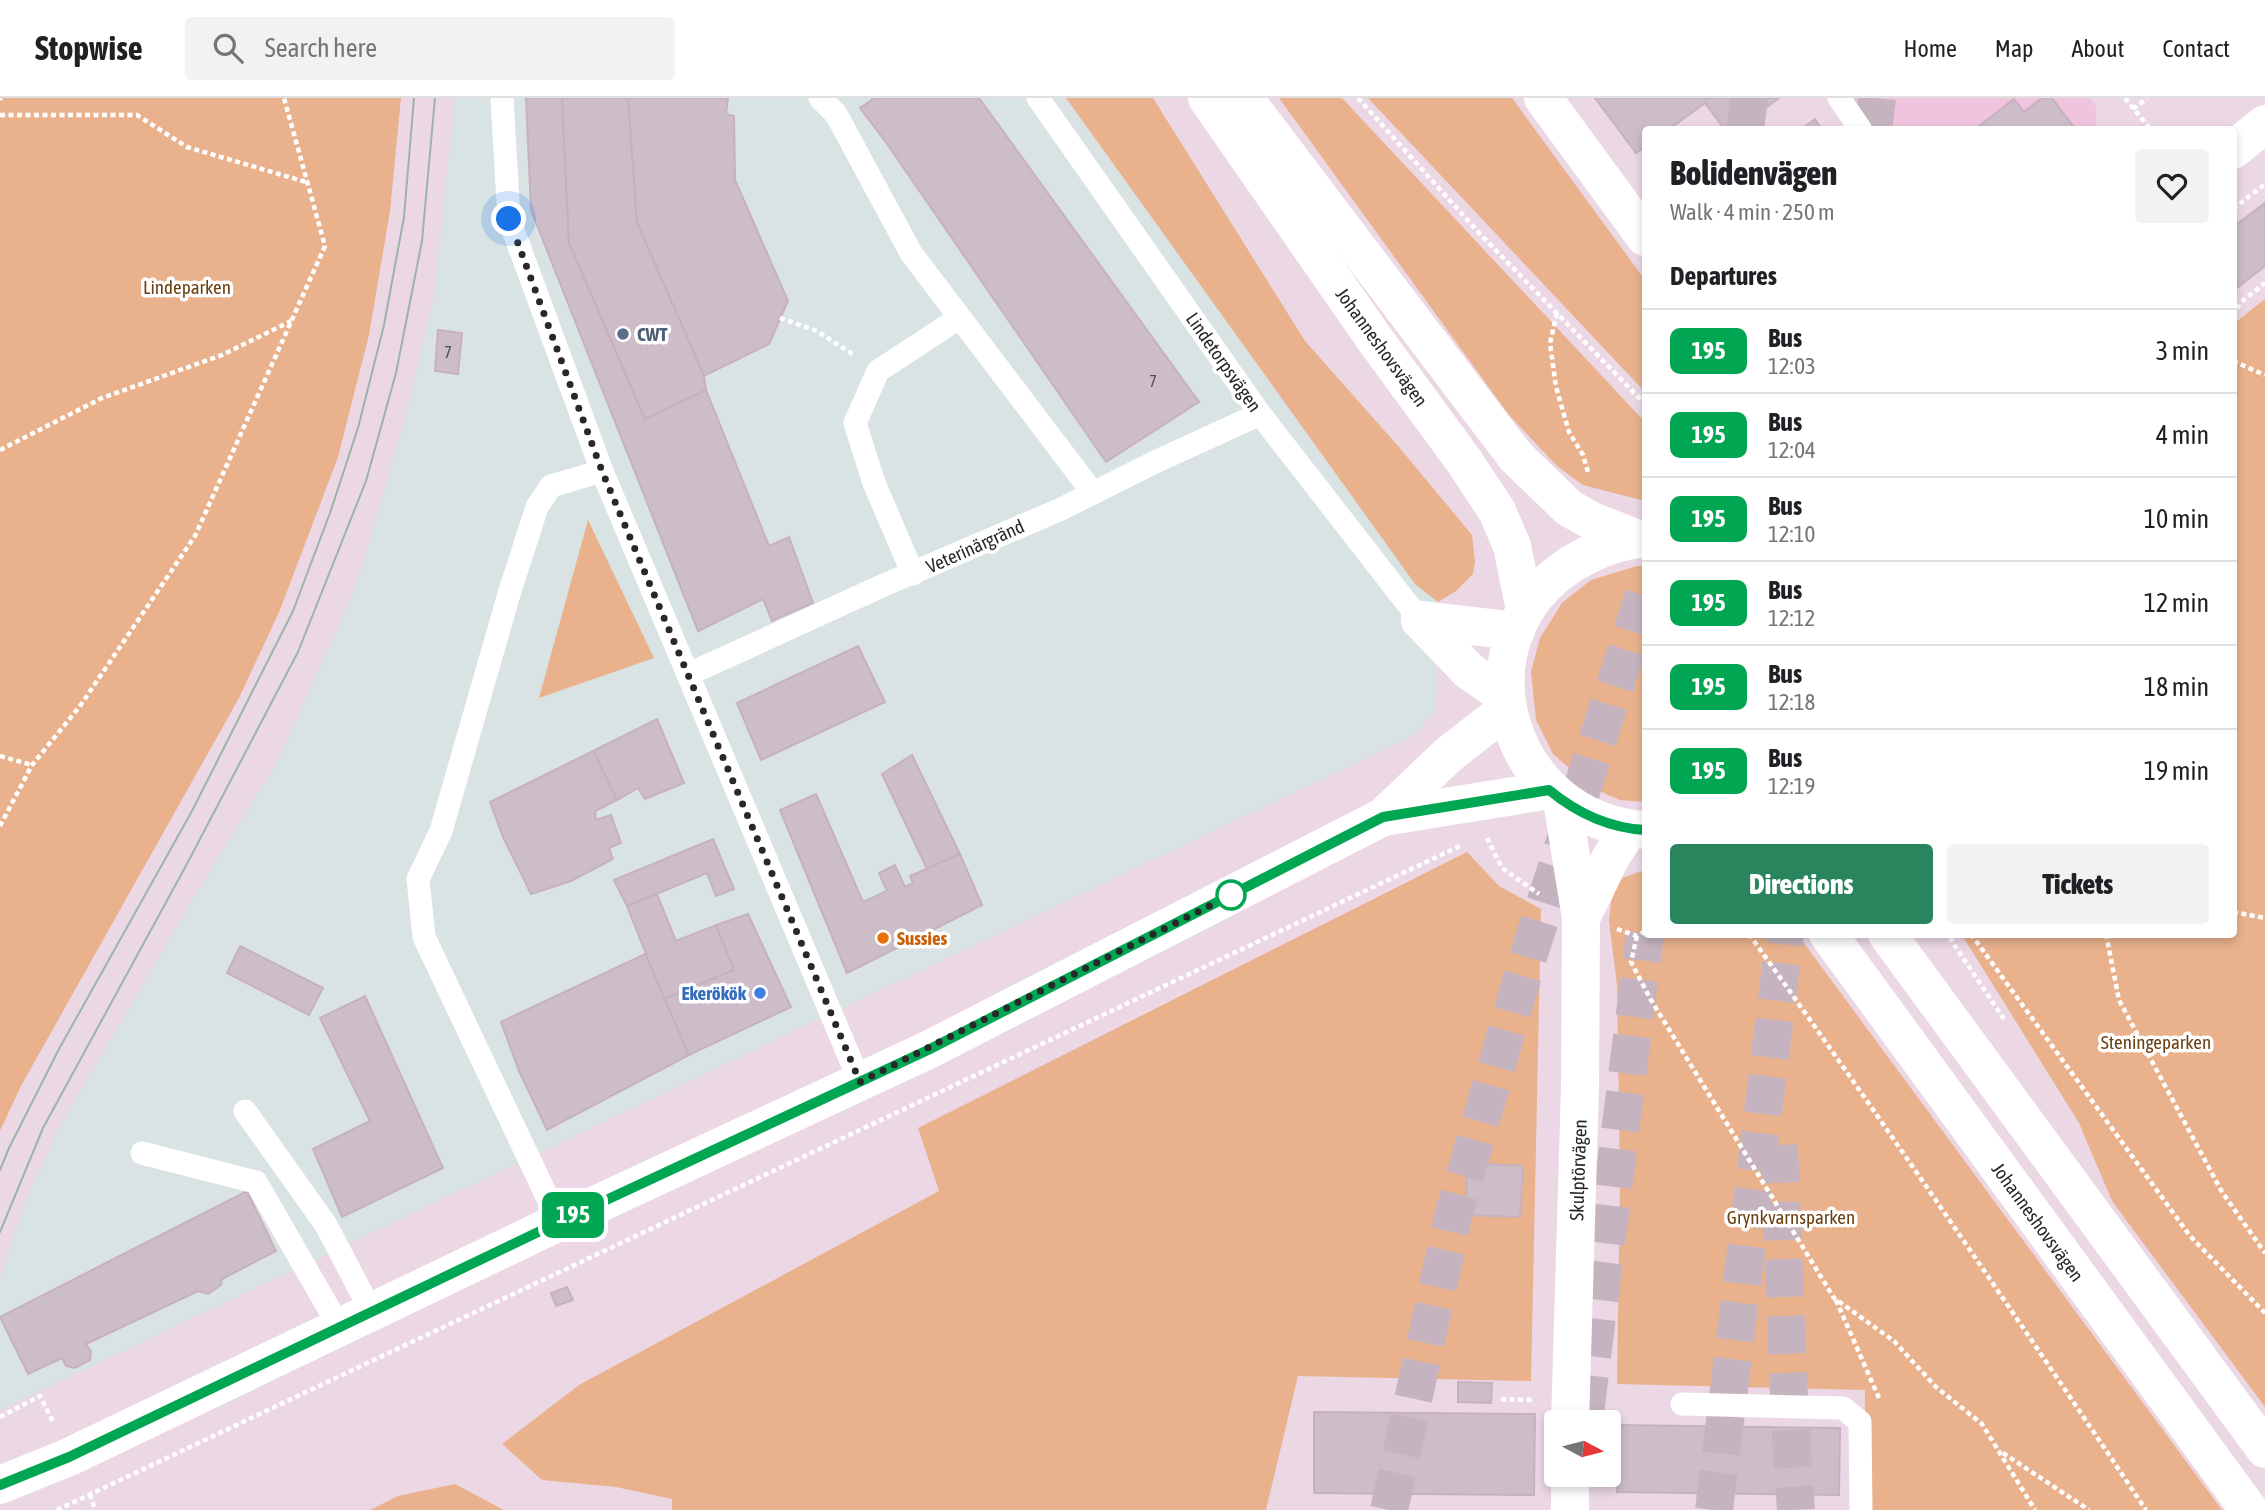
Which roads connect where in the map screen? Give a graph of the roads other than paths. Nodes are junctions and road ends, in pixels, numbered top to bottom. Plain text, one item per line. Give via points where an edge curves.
1 (502, 98) edge
2 (820, 98) edge
3 (1038, 98) edge
4 (1207, 98) edge
5 (1244, 98) edge
6 (1544, 98) edge
7 (1839, 98) edge
8 (2265, 124) edge
9 (1858, 126) edge
10 (2237, 147) edge
11 (1642, 233) edge
12 (959, 318) junction
13 (1260, 414) junction
14 (602, 471) junction
15 (1093, 493) junction
16 (1642, 539) edge
17 (913, 574) junction
18 (1420, 620) junction
19 (1520, 620) junction
20 (689, 674) junction
21 (1506, 703) junction
22 (1556, 795) junction
23 (1383, 817) junction
24 (1637, 830) edge
25 (1581, 918) junction
26 (1831, 938) edge
27 (1890, 938) edge
28 (860, 1082) junction
29 (245, 1111) dead end
30 (142, 1153) dead end
31 (559, 1222) junction
32 (356, 1320) junction
33 (1682, 1404) dead end
34 (1570, 1410) edge
35 (2265, 1449) edge
36 (0, 1485) edge
37 (1570, 1488) edge
38 (1570, 1510) edge
39 (1861, 1510) edge
40 (2249, 1510) edge

1 - 14 lane via 509,219
2 - 12 lane via 836,114 911,253
3 - 13 lane, Lindetorpsvägen
4 - 19 main road, Johanneshovsvägen via 1497,511 1512,546
5 - 16 main road, Johanneshovsvägen via 1516,457 1569,508
6 - 11 main road
7 - 9 lane
8 - 10 main road
12 - 15 lane
12 - 17 lane via 878,371 855,423 874,483
13 - 15 lane, Veterinärgränd
13 - 18 lane, Lindetorpsvägen
14 - 20 lane
14 - 31 lane via 551,486 537,507 441,831 418,879 424,937
15 - 17 lane, Veterinärgränd
16 - 19 main road via 1594,550 1574,562 1555,575
17 - 20 lane, Veterinärgränd
18 - 19 main road
18 - 21 main road, Lindetorpsvägen
19 - 21 main road via 1507,663
20 - 28 lane
21 - 22 main road via 1521,753
21 - 23 main road
22 - 23 main road
22 - 24 main road via 1594,819
22 - 25 main road, Skulptörvägen
23 - 28 main road
24 - 25 main road, Skulptörvägen via 1611,857
25 - 34 main road, Skulptörvägen
26 - 40 main road, Johanneshovsvägen
27 - 35 main road
28 - 31 main road
29 - 32 lane via 326,1225
30 - 32 lane via 256,1182
31 - 32 main road
32 - 36 main road via 69,1457
33 - 39 lane via 1843,1408 1860,1422
37 - 38 main road

